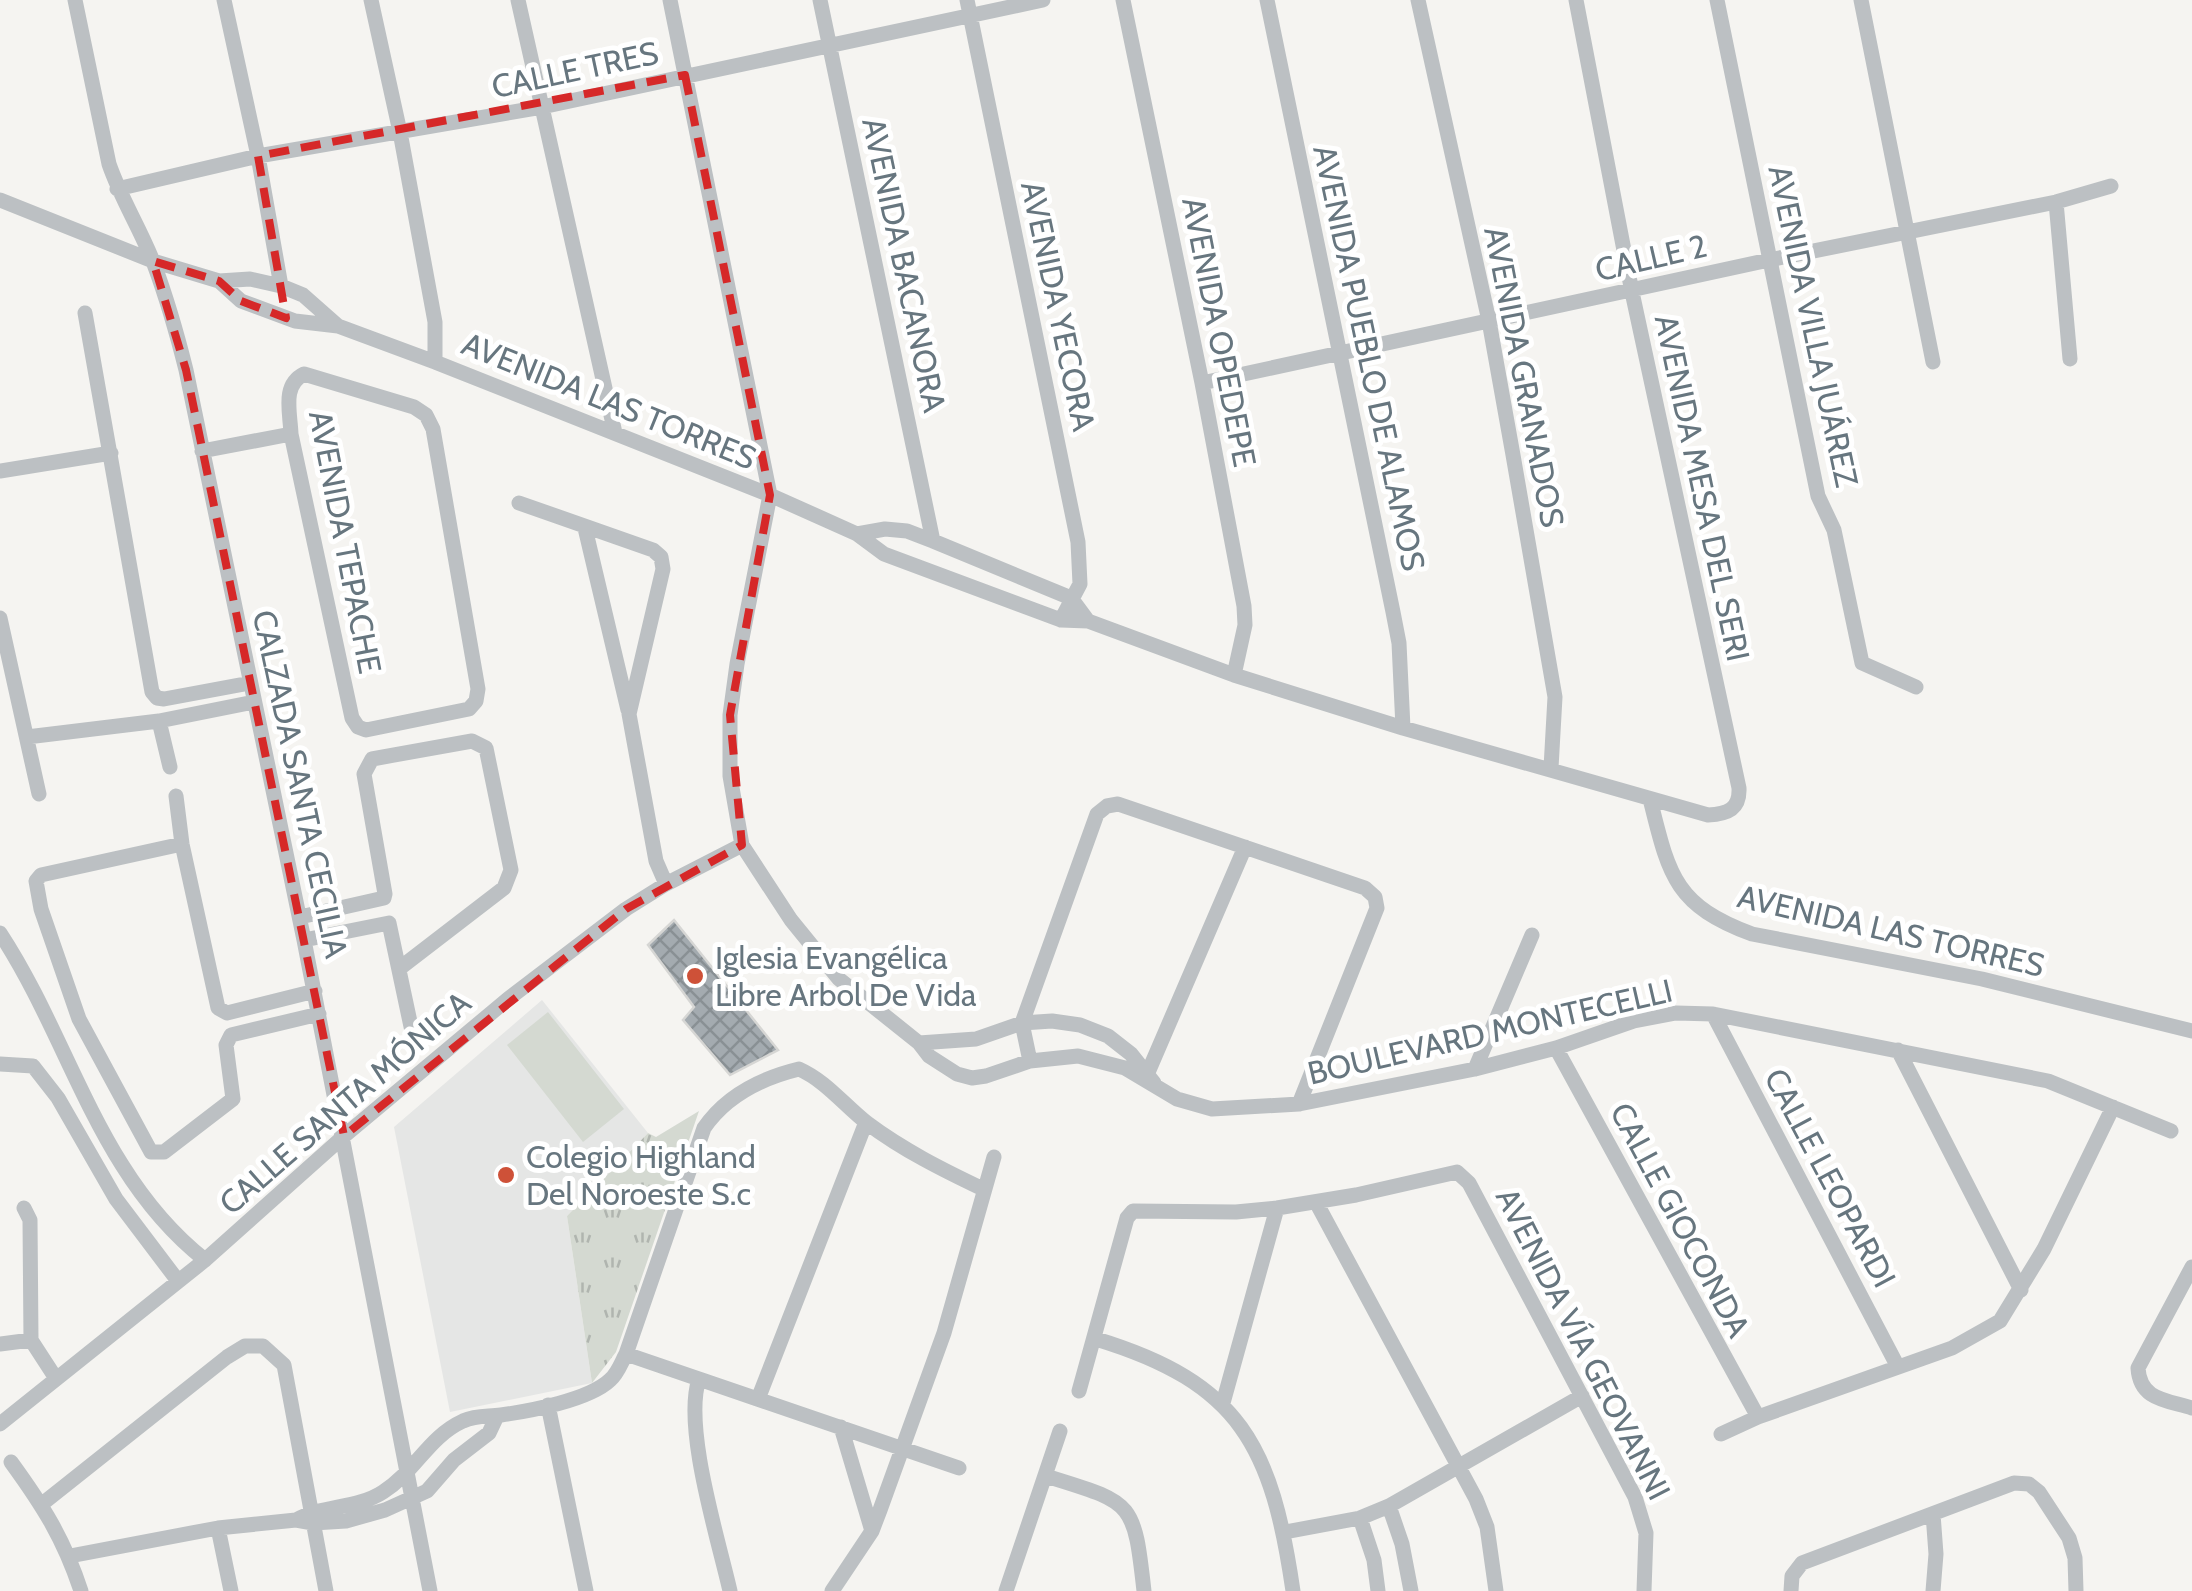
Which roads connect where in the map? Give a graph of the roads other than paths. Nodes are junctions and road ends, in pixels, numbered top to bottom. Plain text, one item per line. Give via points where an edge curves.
1 (75, 0) edge
2 (224, 0) edge
3 (371, 0) edge
4 (518, 0) edge
5 (670, 0) edge
6 (820, 0) edge
7 (1043, 0) edge
8 (1123, 0) edge
9 (1267, 0) edge
10 (1418, 0) edge
11 (1576, 0) edge
12 (1717, 0) edge
13 (1861, 0) edge
14 (968, 8) edge
15 (830, 44) junction
16 (686, 75) junction
17 (542, 107) junction
18 (400, 132) junction
19 (258, 156) junction
20 (2111, 186) dead end
21 (117, 189) junction
22 (0, 200) edge
23 (2056, 202) junction
24 (1908, 231) junction
25 (1769, 260) junction
26 (153, 261) junction
27 (219, 281) junction
28 (281, 286) junction
29 (1632, 292) junction
30 (85, 313) dead end
31 (1488, 321) junction
32 (338, 326) junction
33 (1340, 351) junction
34 (2070, 359) dead end
35 (435, 362) junction
36 (1934, 362) dead end
37 (1202, 382) junction
38 (615, 433) junction
39 (292, 434) junction
40 (202, 451) junction
41 (111, 453) junction
42 (0, 471) edge
43 (770, 494) junction
44 (519, 503) dead end
45 (585, 528) junction
46 (857, 534) junction
47 (933, 541) junction
48 (1072, 598) junction
49 (0, 618) edge
50 (1061, 620) junction
51 (1088, 621) junction
52 (1234, 675) junction
53 (250, 683) junction
54 (1916, 687) dead end
55 (254, 702) junction
56 (629, 714) junction
57 (159, 721) junction
58 (1403, 728) junction
59 (27, 736) junction
60 (170, 767) dead end
61 (1551, 768) junction
62 (40, 794) dead end
63 (176, 796) dead end
64 (1650, 800) junction
65 (1734, 808) joint
66 (182, 844) junction
67 (742, 845) junction
68 (1245, 846) junction
69 (666, 884) junction
70 (300, 917) junction
71 (0, 933) edge
72 (1532, 935) dead end
73 (304, 940) junction
74 (400, 968) junction
75 (314, 991) junction
76 (319, 1014) junction
77 (1713, 1014) junction
78 (1022, 1023) junction
79 (50, 1027) junction
80 (2192, 1030) edge
81 (413, 1036) dead end
82 (919, 1043) junction
83 (1556, 1048) junction
84 (1898, 1050) junction
85 (1030, 1061) junction
86 (0, 1064) edge
87 (33, 1066) junction
88 (1475, 1069) junction
89 (1150, 1080) junction
90 (1299, 1104) junction
91 (2113, 1106) junction
92 (866, 1122) junction
93 (2171, 1131) dead end
94 (344, 1136) junction
95 (994, 1157) dead end
96 (121, 1162) junction
97 (101, 1176) junction
98 (984, 1189) junction
99 (1316, 1202) junction
100 (150, 1204) junction
101 (24, 1208) dead end
102 (1277, 1208) junction
103 (132, 1220) junction
104 (205, 1260) junction
105 (2192, 1267) edge
106 (178, 1280) junction
107 (2021, 1290) junction
108 (1096, 1339) junction
109 (31, 1340) junction
110 (0, 1344) edge
111 (626, 1354) junction
112 (1898, 1368) junction
113 (55, 1377) junction
114 (699, 1379) junction
115 (1079, 1391) dead end
116 (1582, 1396) junction
117 (758, 1399) junction
118 (1223, 1403) junction
119 (548, 1405) junction
120 (2192, 1408) edge
121 (497, 1416) junction
122 (1758, 1417) junction
123 (0, 1424) edge
124 (841, 1427) junction
125 (1060, 1431) dead end
126 (1720, 1434) dead end
127 (903, 1448) junction
128 (10, 1462) dead end
129 (1458, 1466) junction
130 (959, 1468) dead end
131 (408, 1472) junction
132 (1046, 1476) junction
133 (413, 1500) junction
134 (42, 1504) junction
135 (1389, 1506) junction
136 (1933, 1514) junction
137 (312, 1517) junction
138 (1360, 1518) junction
139 (218, 1528) junction
140 (872, 1531) junction
141 (1285, 1532) junction
142 (70, 1556) junction
143 (81, 1591) edge
144 (230, 1591) edge
145 (326, 1591) edge
146 (430, 1591) edge
147 (586, 1591) edge
148 (730, 1591) edge
149 (832, 1591) edge
150 (1006, 1591) edge
151 (1144, 1591) edge
152 (1294, 1591) edge
153 (1378, 1591) edge
154 (1410, 1591) edge
155 (1496, 1591) edge
156 (1644, 1591) edge
157 (1791, 1591) edge
158 (1933, 1591) edge
159 (2076, 1591) edge

1 - 21 street, CALZADA SANTA CECILIA
2 - 19 street
3 - 18 street
4 - 17 street
5 - 16 street
6 - 15 street, AVENIDA BACANORA
7 - 14 street, CALLE TRES
8 - 37 street, AVENIDA OPEDEPE
9 - 33 street, AVENIDA PUEBLO DE ALAMOS
10 - 31 street, AVENIDA GRANADOS
11 - 29 street, AVENIDA MESA DEL SERI
12 - 25 street, AVENIDA VILLA JUÁREZ
13 - 24 street
14 - 15 street, CALLE TRES
14 - 48 street, AVENIDA YECORA via 1078,542 1080,584
15 - 16 street, CALLE TRES
15 - 47 street, AVENIDA BACANORA
16 - 17 street, CALLE TRES
16 - 43 street
17 - 18 street, CALLE TRES
17 - 38 street
18 - 19 street, CALLE TRES
18 - 35 street via 436,322
19 - 21 street, CALLE TRES
19 - 28 street
20 - 23 street, CALLE 2
21 - 26 street, CALZADA SANTA CECILIA
22 - 26 street, AVENIDA LAS TORRES
23 - 24 street, CALLE 2
23 - 34 street
24 - 25 street, CALLE 2
24 - 36 street
25 - 29 street, CALLE 2
25 - 54 street, AVENIDA VILLA JUÁREZ via 1818,496 1834,530 1862,662
26 - 27 street, AVENIDA LAS TORRES
26 - 40 street, CALZADA SANTA CECILIA via 177,330
27 - 28 street, AVENIDA LAS TORRES
27 - 32 street, AVENIDA LAS TORRES via 241,301 296,321
28 - 32 street, AVENIDA LAS TORRES via 303,295
29 - 31 street, CALLE 2
29 - 65 street, AVENIDA MESA DEL SERI via 1739,788
30 - 41 street
31 - 33 street, CALLE 2
31 - 61 street, AVENIDA GRANADOS via 1555,697
32 - 35 street, AVENIDA LAS TORRES
33 - 37 street, CALLE 2
33 - 58 street, AVENIDA PUEBLO DE ALAMOS via 1399,643
35 - 38 street, AVENIDA LAS TORRES
37 - 52 street, AVENIDA OPEDEPE via 1244,606
38 - 43 street, AVENIDA LAS TORRES
39 - 39 street, AVENIDA TEPACHE via 352,718 366,730 469,709 478,689 426,415 304,374 290,387
39 - 40 street
40 - 53 street, CALZADA SANTA CECILIA
41 - 42 street
41 - 53 street via 152,692 164,699
43 - 46 street, AVENIDA LAS TORRES
43 - 67 street via 730,715 730,776
44 - 45 street
45 - 56 street
45 - 56 street via 661,556
46 - 47 street, AVENIDA LAS TORRES via 896,530
46 - 50 street, AVENIDA LAS TORRES via 884,554
47 - 48 street, AVENIDA LAS TORRES
48 - 50 street, AVENIDA YECORA
48 - 51 street
49 - 59 street
50 - 51 street, AVENIDA LAS TORRES
51 - 52 street, AVENIDA LAS TORRES
52 - 58 street, AVENIDA LAS TORRES
53 - 55 street, CALZADA SANTA CECILIA
55 - 57 street
55 - 70 street, CALZADA SANTA CECILIA
56 - 69 street
57 - 59 street
57 - 60 street
58 - 61 street, AVENIDA LAS TORRES
59 - 62 street
61 - 64 street, AVENIDA LAS TORRES
63 - 66 street
64 - 65 street, AVENIDA LAS TORRES via 1708,815
64 - 80 street, AVENIDA LAS TORRES via 1676,884 1719,922
66 - 75 street via 221,1012
66 - 76 street via 36,880 40,910 79,1019 152,1152 164,1152 233,1098 226,1045 231,1035
67 - 69 street, CALLE SANTA MÓNICA
67 - 82 street, BOULEVARD MONTECELLI via 790,920 840,978
68 - 78 street via 1107,806 1098,814
68 - 89 street
68 - 90 street via 1375,897 1377,908
69 - 94 street, CALLE SANTA MÓNICA via 508,999
70 - 73 street, CALZADA SANTA CECILIA
70 - 74 street via 384,898 364,774 372,759 479,742 486,748 510,880
71 - 79 street
72 - 88 street
73 - 74 street via 389,923
73 - 75 street, CALZADA SANTA CECILIA
74 - 81 street
75 - 76 street, CALZADA SANTA CECILIA
76 - 94 street, CALZADA SANTA CECILIA
77 - 83 street, BOULEVARD MONTECELLI via 1634,1021
77 - 84 street, BOULEVARD MONTECELLI
77 - 112 street, CALLE LEOPARDI
78 - 82 street, BOULEVARD MONTECELLI via 976,1039
78 - 85 street
78 - 89 street, BOULEVARD MONTECELLI via 1052,1020 1108,1036
79 - 87 street via 44,1059
79 - 96 street
82 - 85 street, BOULEVARD MONTECELLI via 942,1066 972,1078
83 - 88 street, BOULEVARD MONTECELLI
83 - 122 street, CALLE GIOCONDA
84 - 91 street, BOULEVARD MONTECELLI via 2048,1080
84 - 107 street
85 - 89 street, BOULEVARD MONTECELLI via 1078,1056
86 - 87 street
87 - 97 street
88 - 90 street, BOULEVARD MONTECELLI
89 - 90 street, BOULEVARD MONTECELLI via 1212,1110
91 - 93 street, BOULEVARD MONTECELLI
91 - 107 street
92 - 98 street
92 - 111 street via 800,1069 732,1097 717,1110 704,1128
92 - 117 street
94 - 104 street, CALLE SANTA MÓNICA
94 - 131 street, CALZADA SANTA CECILIA
95 - 98 street
96 - 97 street
96 - 100 street
97 - 103 street
98 - 127 street
99 - 102 street
99 - 116 street, AVENIDA VÍA GEOVANNI via 1457,1172
99 - 129 street
100 - 103 street
100 - 104 street
101 - 109 street via 30,1220
102 - 108 street via 1133,1211
102 - 118 street
103 - 106 street
104 - 106 street, CALLE SANTA MÓNICA
105 - 120 street via 2138,1368 2147,1394
106 - 113 street, CALLE SANTA MÓNICA
107 - 112 street via 2000,1321
108 - 115 street
108 - 118 street via 1171,1366
109 - 110 street
109 - 113 street
111 - 114 street
111 - 119 street via 608,1383
112 - 122 street
113 - 123 street, CALLE SANTA MÓNICA
114 - 117 street
114 - 148 street via 694,1426
116 - 129 street
116 - 156 street, AVENIDA VÍA GEOVANNI via 1643,1515
117 - 124 street
118 - 141 street via 1265,1467
119 - 121 street
119 - 147 street
121 - 131 street via 446,1430
121 - 133 street via 489,1433
122 - 126 street
124 - 127 street
124 - 140 street
125 - 132 street
127 - 130 street
127 - 140 street
128 - 134 street
129 - 135 street
129 - 155 street via 1487,1527
131 - 133 street, CALZADA SANTA CECILIA
131 - 137 street via 371,1499
132 - 150 street
132 - 151 street via 1096,1492 1129,1513 1138,1530
133 - 137 street via 346,1521
133 - 146 street, CALZADA SANTA CECILIA
134 - 137 street via 227,1356 263,1346 284,1365
134 - 142 street
135 - 138 street
135 - 154 street
136 - 157 street via 1802,1563
136 - 158 street
136 - 159 street via 2014,1483 2030,1484 2069,1538
137 - 139 street
137 - 145 street
138 - 141 street
138 - 153 street
139 - 142 street
139 - 144 street
140 - 149 street
141 - 152 street
142 - 143 street

